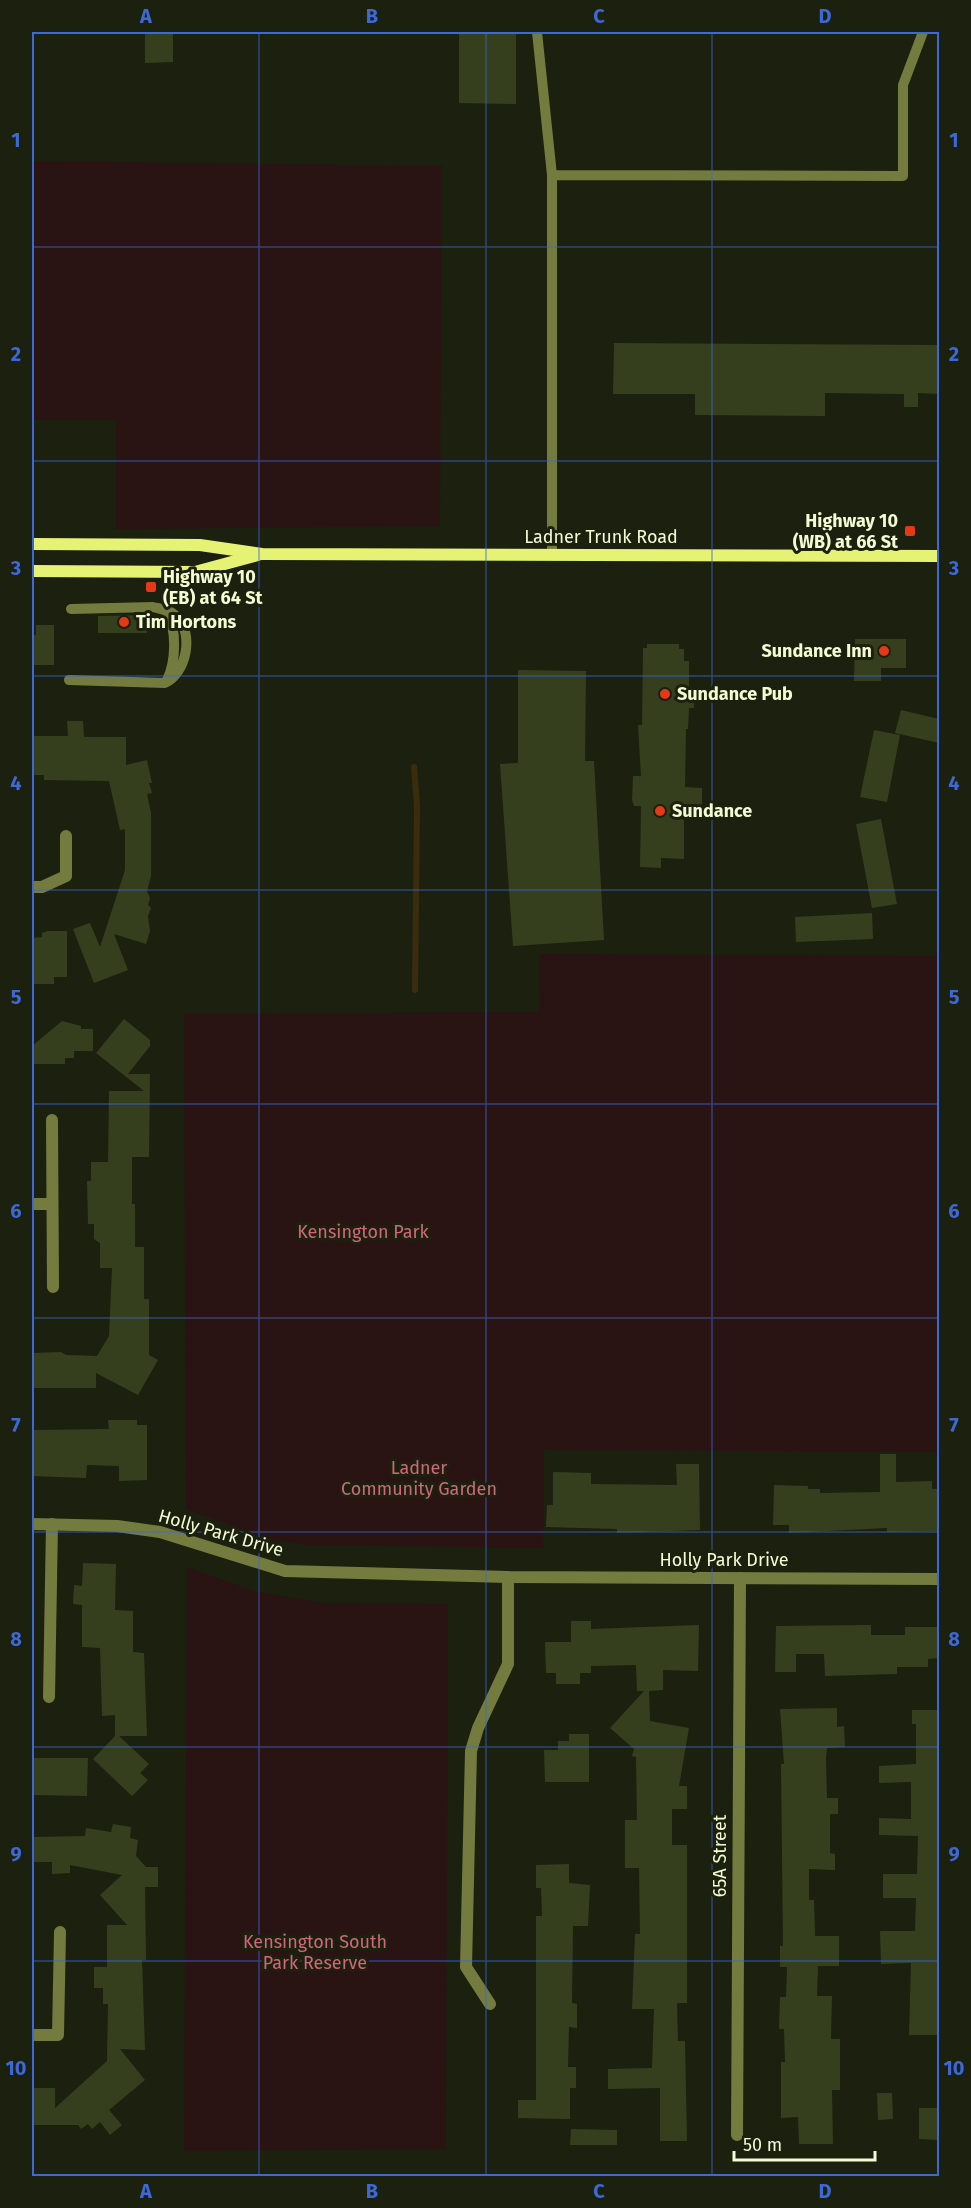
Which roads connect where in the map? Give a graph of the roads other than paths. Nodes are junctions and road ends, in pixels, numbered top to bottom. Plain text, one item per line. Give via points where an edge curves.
1 (537, 32) edge
2 (923, 32) edge
3 (552, 175) junction
4 (32, 544) edge
5 (262, 554) junction
6 (552, 555) junction
7 (939, 556) edge
8 (32, 571) edge
9 (71, 609) dead end
10 (69, 680) dead end
11 (66, 836) dead end
12 (32, 887) edge
13 (52, 1120) dead end
14 (32, 1204) edge
15 (52, 1204) junction
16 (53, 1287) dead end
17 (32, 1524) edge
18 (52, 1524) junction
19 (508, 1577) junction
20 (740, 1578) junction
21 (939, 1579) edge
22 (50, 1697) dead end
23 (60, 1932) dead end
24 (490, 2004) dead end
25 (32, 2034) edge
26 (736, 2135) dead end

1 - 3 lane
2 - 3 lane via 903,85 903,176
3 - 6 lane
4 - 5 main road, Ladner Trunk Road via 200,545
5 - 6 main road, Ladner Trunk Road
5 - 8 main road, Ladner Trunk Road via 195,573
6 - 7 main road, Ladner Trunk Road
9 - 10 lane via 166,610 177,616 185,637 185,664 175,679 165,683
11 - 12 street via 66,876 42,887
13 - 15 street
14 - 15 street
15 - 16 street
17 - 18 street, Holly Park Drive
18 - 19 street, Holly Park Drive via 160,1532 285,1571
18 - 22 street
19 - 20 street, Holly Park Drive
19 - 24 street via 508,1664 471,1750 466,1967
20 - 21 street, Holly Park Drive
20 - 26 street, 65A Street
23 - 25 street via 57,2035

